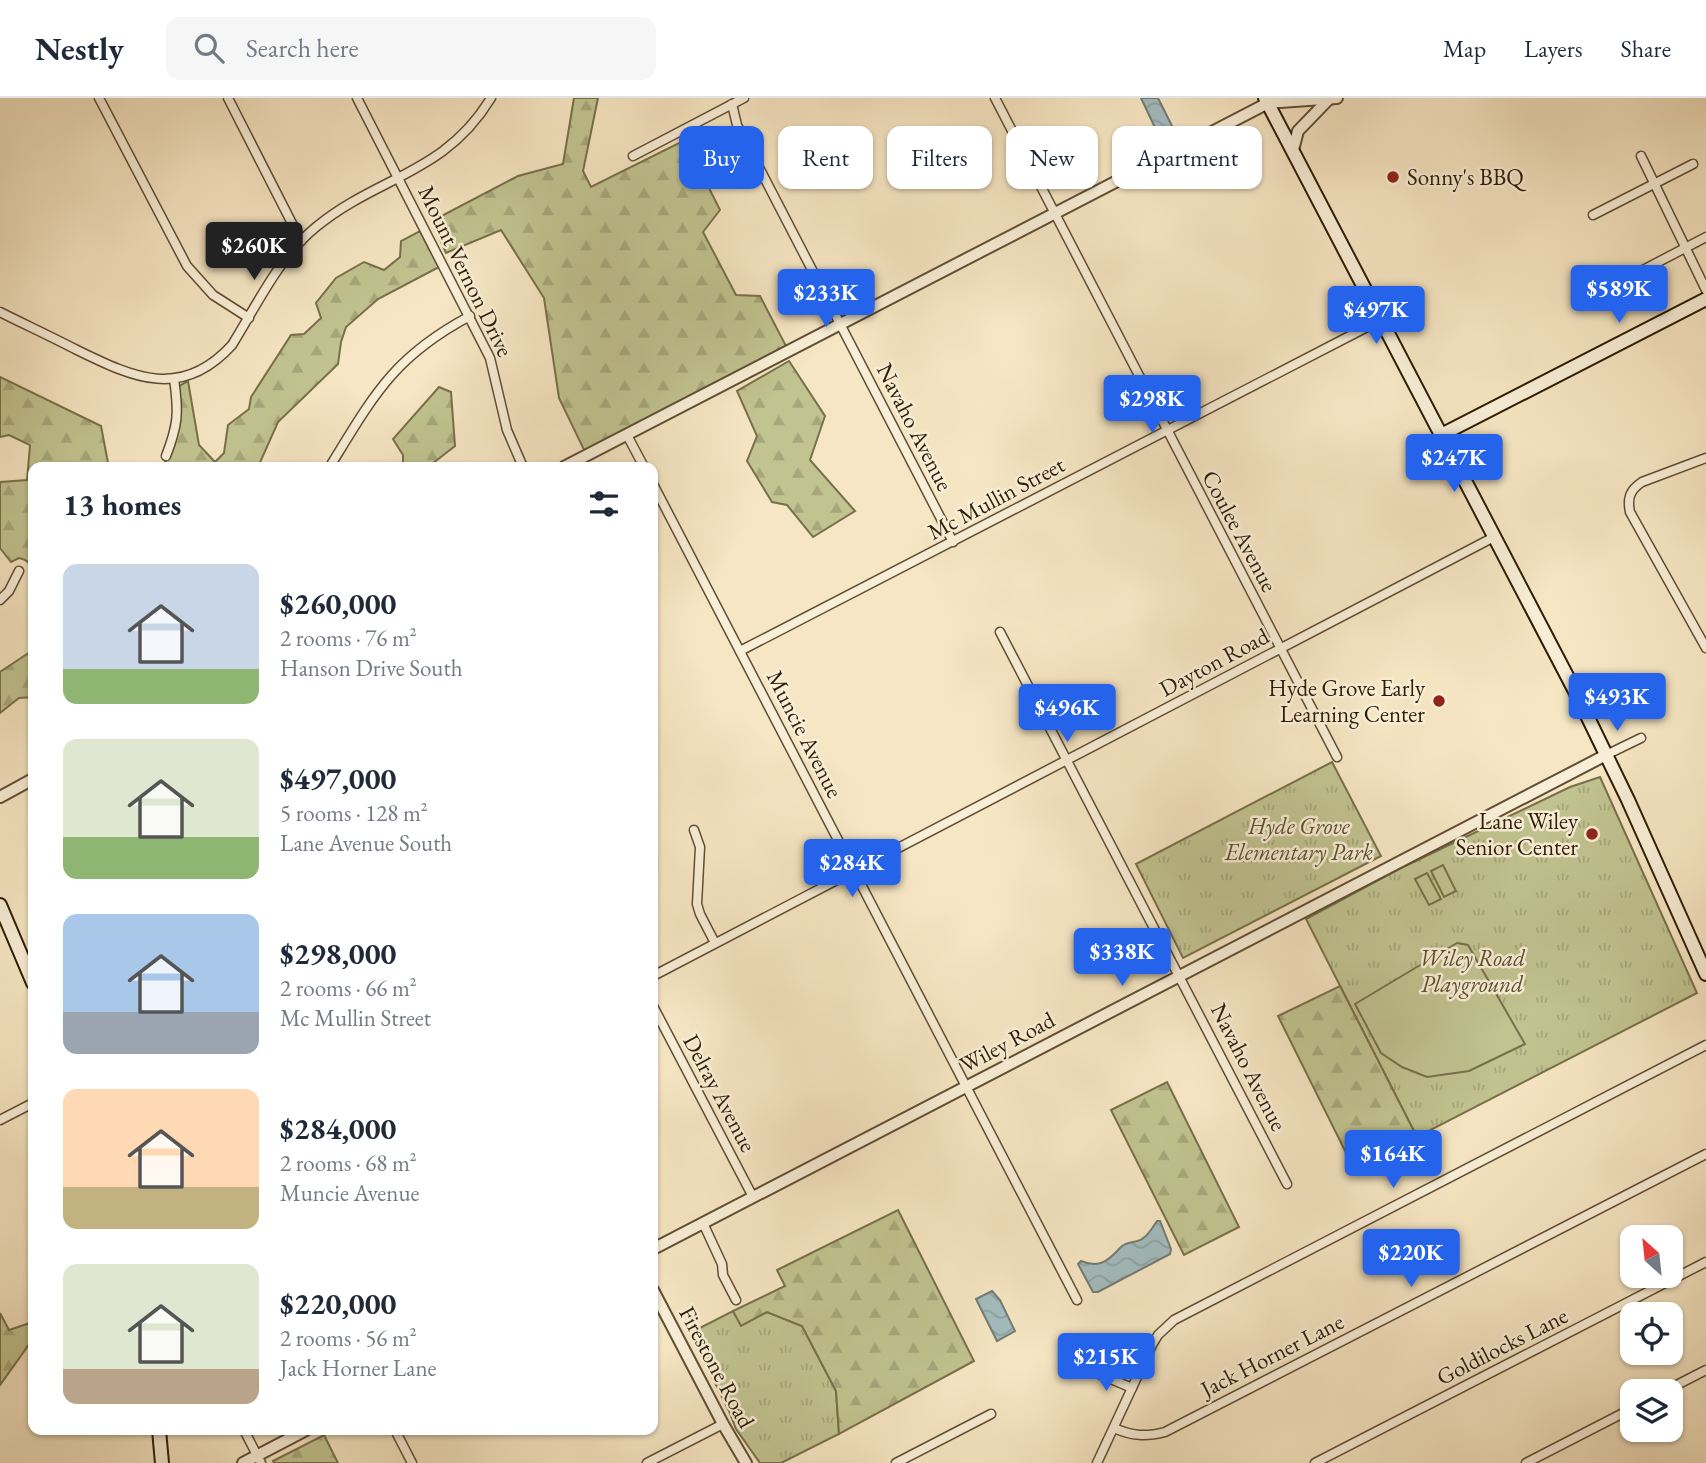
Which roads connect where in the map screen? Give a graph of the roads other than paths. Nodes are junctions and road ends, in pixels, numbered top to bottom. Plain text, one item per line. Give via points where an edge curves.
1 (99, 98) edge
2 (228, 98) edge
3 (357, 98) edge
4 (491, 98) edge
5 (744, 98) edge
6 (995, 98) edge
7 (1333, 99) edge
8 (1267, 100) edge
9 (732, 104) junction
10 (1293, 150) junction
11 (633, 156) dead end
12 (1640, 156) dead end
13 (1693, 164) dead end
14 (399, 178) junction
15 (1654, 184) junction
16 (1054, 214) junction
17 (1593, 215) dead end
18 (1706, 237) edge
19 (301, 240) junction
20 (1686, 247) junction
21 (1622, 281) dead end
22 (1706, 290) edge
23 (1706, 299) edge
24 (0, 312) edge
25 (470, 316) junction
26 (249, 318) junction
27 (1382, 322) junction
28 (840, 324) junction
29 (174, 379) junction
30 (1166, 430) junction
31 (627, 435) junction
32 (1441, 435) junction
33 (166, 456) dead end
34 (1706, 458) edge
35 (333, 462) edge
36 (521, 462) edge
37 (574, 462) edge
38 (641, 462) edge
39 (658, 494) edge
40 (1494, 537) junction
41 (953, 542) junction
42 (19, 571) dead end
43 (0, 600) edge
44 (1000, 632) dead end
45 (1280, 648) junction
46 (1706, 648) edge
47 (740, 651) junction
48 (1641, 738) dead end
49 (1606, 755) junction
50 (1337, 757) dead end
51 (1068, 760) junction
52 (28, 782) edge
53 (0, 797) edge
54 (694, 830) dead end
55 (854, 871) junction
56 (0, 905) edge
57 (715, 943) junction
58 (28, 967) edge
59 (658, 973) edge
60 (1706, 974) edge
61 (1180, 975) junction
62 (658, 1016) edge
63 (1706, 1045) edge
64 (966, 1087) junction
65 (28, 1106) edge
66 (0, 1120) edge
67 (1706, 1154) edge
68 (1287, 1184) dead end
69 (753, 1197) junction
70 (703, 1223) junction
71 (658, 1246) edge
72 (1706, 1262) edge
73 (658, 1300) edge
74 (736, 1300) dead end
75 (1077, 1300) dead end
76 (1706, 1370) edge
77 (1092, 1371) dead end
78 (1683, 1382) edge
79 (1132, 1388) junction
80 (991, 1414) dead end
81 (1620, 1415) edge
82 (723, 1424) junction
83 (1114, 1428) junction
84 (159, 1435) edge
85 (247, 1435) edge
86 (298, 1435) edge
87 (398, 1435) edge
88 (913, 1454) junction
89 (259, 1459) edge
90 (162, 1463) edge
91 (243, 1463) edge
92 (412, 1463) edge
93 (647, 1463) edge
94 (746, 1463) edge
95 (896, 1463) edge
96 (917, 1463) edge
97 (1097, 1463) edge
98 (1315, 1463) edge
99 (1526, 1463) edge

1 - 26 street via 187,266 213,295
2 - 19 street
3 - 14 street, Mount Vernon Drive
4 - 14 street via 458,139
5 - 9 street
6 - 16 street, Coulee Avenue
7 - 8 street
7 - 10 street via 1298,131
8 - 10 main road
8 - 16 street
9 - 11 street
9 - 28 street, Navaho Avenue via 737,125
10 - 27 main road
12 - 15 street
13 - 15 street
14 - 19 street via 347,205
14 - 25 street, Mount Vernon Drive
15 - 17 street
15 - 20 street
16 - 28 street
16 - 30 street, Coulee Avenue
18 - 20 street
19 - 26 street
20 - 21 street
20 - 22 street
23 - 32 main road
24 - 29 street via 129,374
25 - 35 street via 431,338 395,369
25 - 36 street, Mount Vernon Drive via 490,358 507,430
26 - 29 street via 224,354 202,370
27 - 30 street, Mc Mullin Street
27 - 32 main road
28 - 31 street
28 - 41 street, Navaho Avenue
29 - 33 street via 179,411
30 - 41 street, Mc Mullin Street
30 - 45 street, Coulee Avenue
31 - 37 street
31 - 38 street
32 - 40 main road
34 - 46 street via 1642,482 1629,496 1630,512
39 - 47 street, Muncie Avenue
40 - 45 street, Dayton Road
40 - 49 main road
41 - 47 street, Mc Mullin Street
42 - 43 street
44 - 51 street, Navaho Avenue
45 - 50 street, Coulee Avenue
45 - 51 street, Dayton Road
47 - 55 street, Muncie Avenue
48 - 49 street, Wiley Road
49 - 60 main road
49 - 61 street, Wiley Road
51 - 55 street, Dayton Road
51 - 61 street, Navaho Avenue
52 - 53 street
54 - 57 street via 700,847 697,904
55 - 57 street, Dayton Road
55 - 64 street, Muncie Avenue
56 - 58 main road
57 - 59 street, Dayton Road
61 - 64 street, Wiley Road
61 - 68 street, Navaho Avenue
62 - 69 street, Delray Avenue
63 - 79 street via 1174,1320 1158,1335
64 - 69 street, Wiley Road
64 - 75 street, Muncie Avenue
65 - 66 street
67 - 83 street, Jack Horner Lane via 1165,1432 1142,1436
69 - 70 street, Wiley Road
70 - 71 street, Wiley Road
70 - 74 street
72 - 98 street, Goldilocks Lane
73 - 82 street, Firestone Road
76 - 78 street
77 - 79 street
79 - 83 street
80 - 88 street
81 - 99 street
82 - 93 street
82 - 94 street, Firestone Road
83 - 97 street
84 - 90 main road
85 - 89 street
86 - 89 street
87 - 92 street
88 - 95 street
88 - 96 street
89 - 91 street

